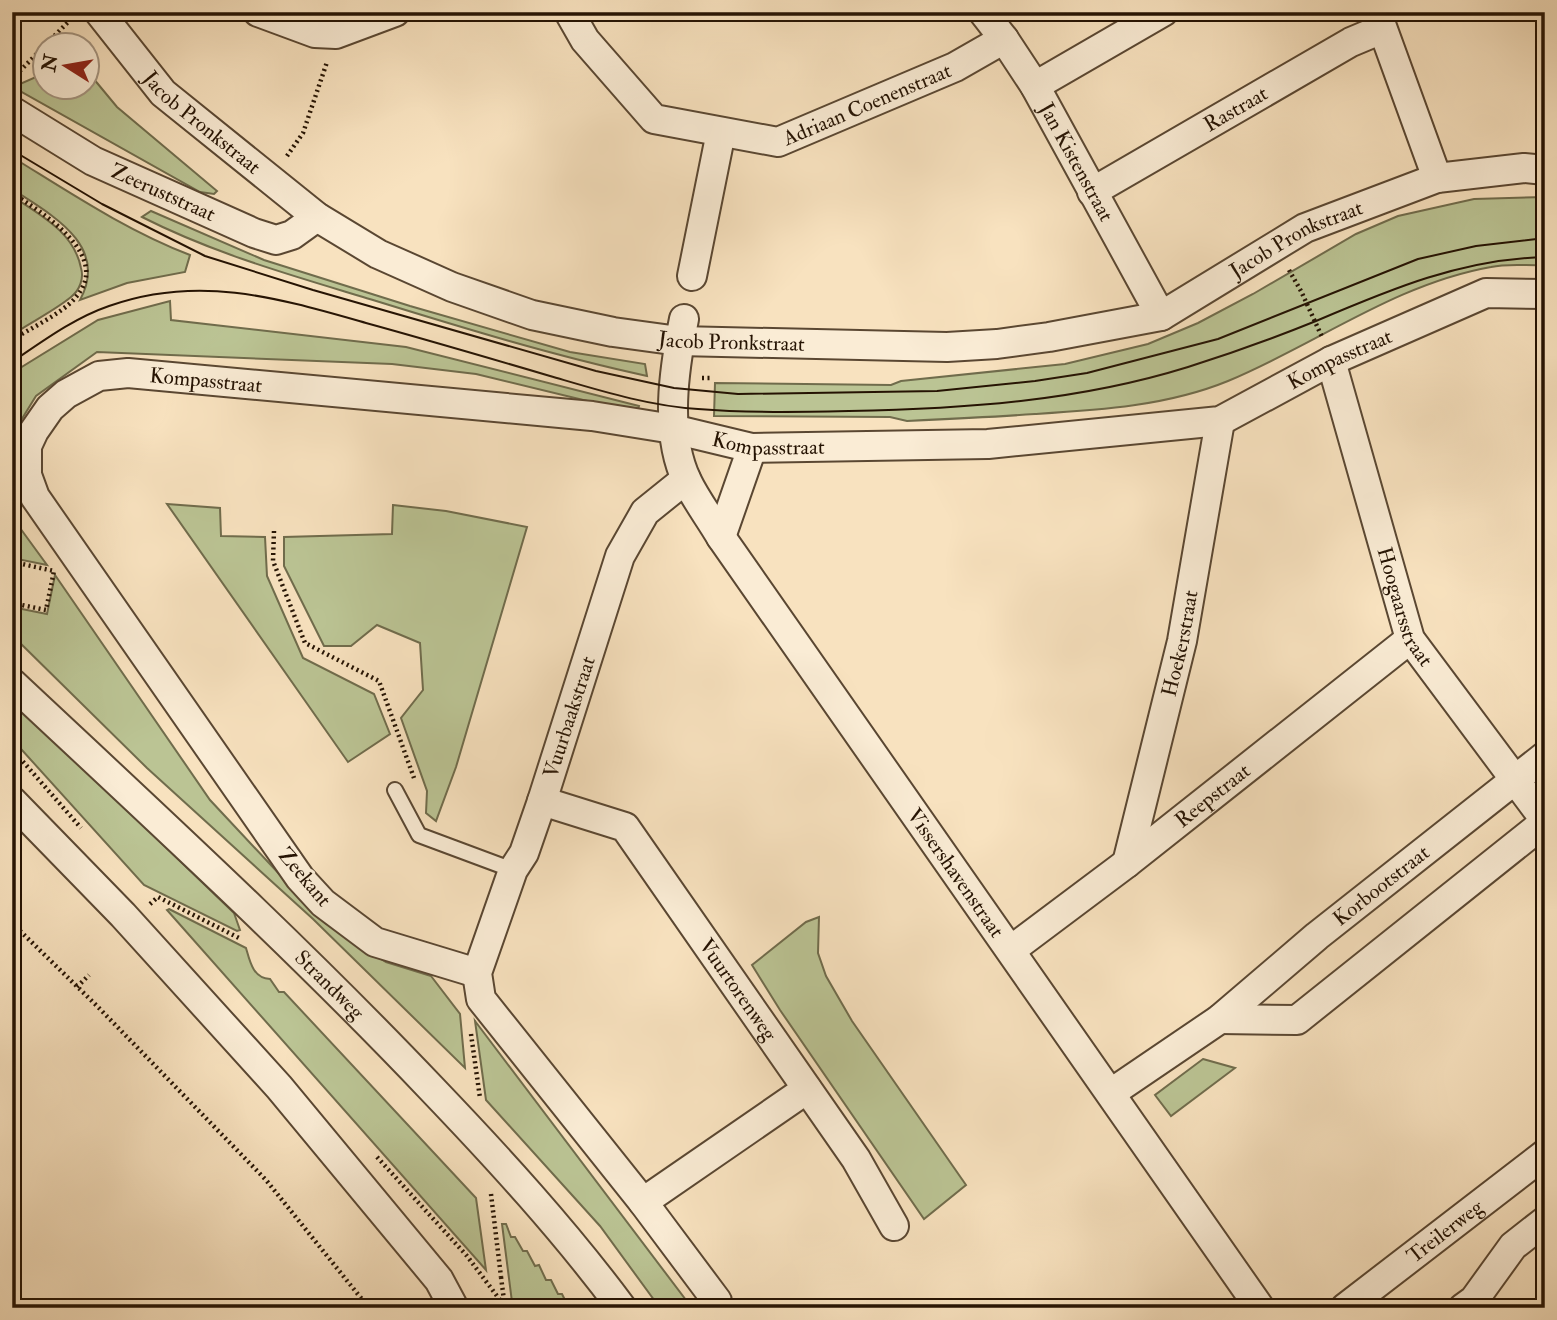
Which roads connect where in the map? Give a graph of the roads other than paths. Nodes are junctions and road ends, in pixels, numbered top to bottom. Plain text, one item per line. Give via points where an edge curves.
1 (99, 12) edge
2 (258, 12) edge
3 (395, 12) edge
4 (569, 12) edge
5 (983, 12) edge
6 (1163, 12) edge
7 (1379, 21) edge
8 (1004, 39) junction
9 (1035, 86) junction
10 (12, 111) edge
11 (721, 132) junction
12 (1545, 170) edge
13 (1437, 178) junction
14 (1092, 192) junction
15 (317, 217) junction
16 (692, 276) dead end
17 (1545, 294) edge
18 (1161, 316) junction
19 (681, 330) junction
20 (1331, 361) junction
21 (1220, 421) junction
22 (673, 429) junction
23 (752, 448) junction
24 (27, 475) joint
25 (686, 480) junction
26 (721, 537) junction
27 (1410, 639) junction
28 (12, 683) edge
29 (1545, 756) edge
30 (1515, 780) junction
31 (396, 790) dead end
32 (12, 801) edge
33 (542, 801) junction
34 (1545, 821) edge
35 (1126, 863) junction
36 (513, 870) junction
37 (1011, 950) junction
38 (477, 973) junction
39 (1220, 1019) junction
40 (807, 1089) junction
41 (1111, 1093) junction
42 (1545, 1154) edge
43 (643, 1202) junction
44 (1545, 1221) edge
45 (894, 1226) dead end
46 (717, 1301) dead end
47 (1469, 1305) edge
48 (454, 1308) edge
49 (622, 1308) edge
50 (1260, 1308) edge
51 (1345, 1308) edge

1 - 15 street, Jacob Pronkstraat via 163,93
2 - 3 street via 315,33 336,34
4 - 11 street, Adriaan Coenenstraat via 585,40 654,119
5 - 8 street, Jan Kistenstraat
6 - 9 street
7 - 13 street
7 - 14 street, Rastraat via 1351,42
8 - 9 street, Jan Kistenstraat
8 - 11 street, Adriaan Coenenstraat via 955,67 778,142
9 - 14 street, Jan Kistenstraat
10 - 15 street, Zeeruststraat via 93,161 254,233 276,240
11 - 16 street
12 - 13 street, Jacob Pronkstraat via 1524,168
13 - 18 street, Jacob Pronkstraat via 1305,228
14 - 18 street, Jan Kistenstraat
15 - 19 street, Jacob Pronkstraat via 378,254 532,315 612,332
17 - 20 street, Kompasstraat via 1486,293
18 - 19 street, Jacob Pronkstraat via 1036,339 947,347
19 - 22 street
20 - 21 street, Kompasstraat
20 - 27 street, Hoogaarsstraat
21 - 23 street, Kompasstraat via 988,444
21 - 35 street, Hoekerstraat via 1182,641
22 - 23 street, Kompasstraat
22 - 24 street, Kompasstraat via 541,411 128,373 99,376 50,408 27,446
22 - 25 street, Vissershavenstraat
23 - 26 street
24 - 38 street, Zeekant via 49,519 300,878 323,903 375,942
25 - 26 street, Vissershavenstraat
25 - 33 street, Vuurbaakstraat via 645,512 620,556
26 - 37 street, Vissershavenstraat
27 - 30 street, Hoogaarsstraat
27 - 35 street, Reepstraat
28 - 49 street, Strandweg via 361,1014 486,1145
29 - 30 street, Korbootstraat
30 - 34 street, Hoogaarsstraat
30 - 39 street, Korbootstraat
31 - 36 lane via 419,835
32 - 48 street via 279,1087 439,1280
33 - 36 street, Vuurbaakstraat via 524,853
33 - 40 street, Vuurtorenweg via 625,828
34 - 39 street via 1297,1020
35 - 37 street, Reepstraat
36 - 38 street, Vuurbaakstraat
37 - 41 street, Vissershavenstraat
38 - 43 street via 481,999
39 - 41 street, Korbootstraat
40 - 43 street
40 - 45 street, Vuurtorenweg via 856,1159
41 - 50 street, Vissershavenstraat
42 - 51 street, Treilerweg
43 - 46 street
44 - 47 street via 1513,1246

